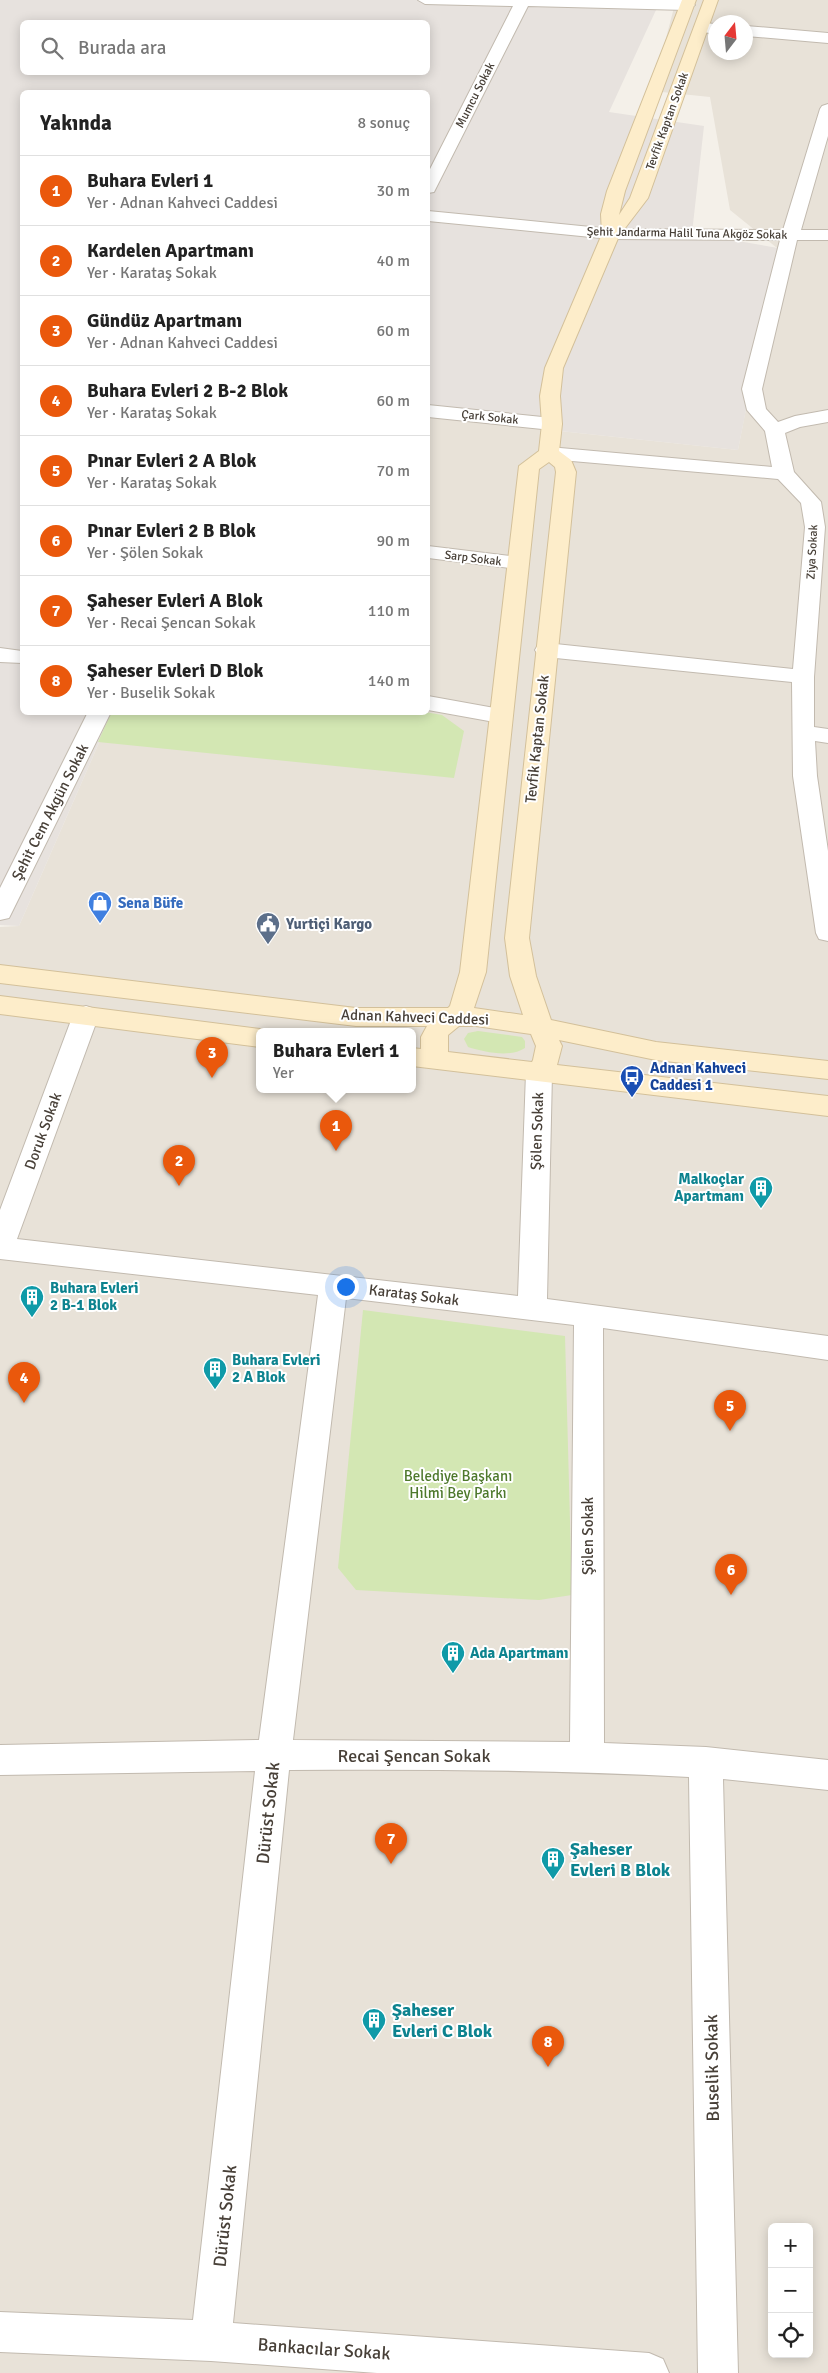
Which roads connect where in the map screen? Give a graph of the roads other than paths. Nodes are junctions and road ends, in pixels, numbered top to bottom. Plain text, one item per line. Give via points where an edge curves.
1 (425, 0) edge
2 (711, 0) edge
3 (523, 2) junction
4 (688, 3) edge
5 (710, 15) edge
6 (708, 30) edge
7 (753, 32) edge
8 (828, 38) edge
9 (828, 109) edge
10 (824, 143) edge
11 (430, 184) edge
12 (430, 216) edge
13 (611, 234) junction
14 (790, 235) junction
15 (828, 235) edge
16 (430, 411) edge
17 (828, 416) edge
18 (552, 424) junction
19 (775, 430) junction
20 (549, 453) junction
21 (784, 474) junction
22 (430, 552) edge
23 (519, 563) junction
24 (819, 591) edge
25 (546, 650) junction
26 (0, 655) edge
27 (20, 657) edge
28 (803, 677) junction
29 (430, 703) edge
30 (98, 715) edge
31 (500, 716) junction
32 (803, 733) junction
33 (828, 736) edge
34 (0, 912) edge
35 (828, 933) edge
36 (0, 974) edge
37 (0, 1005) edge
38 (86, 1015) junction
39 (455, 1016) junction
40 (543, 1029) junction
41 (256, 1037) edge
42 (425, 1059) edge
43 (828, 1070) edge
44 (539, 1073) junction
45 (828, 1106) edge
46 (0, 1248) edge
47 (333, 1286) junction
48 (532, 1308) junction
49 (589, 1315) junction
50 (828, 1348) edge
51 (274, 1755) junction
52 (587, 1757) junction
53 (0, 1760) edge
54 (706, 1762) junction
55 (828, 1775) edge
56 (0, 2332) edge
57 (211, 2341) junction
58 (649, 2373) edge
59 (718, 2373) edge

1 - 3 street
2 - 5 street, Tevfik Kaptan Sokak
3 - 4 street
3 - 11 street, Mumcu Sokak
4 - 13 street, Tevfik Kaptan Sokak via 616,190 610,214
6 - 13 street, Tevfik Kaptan Sokak via 639,198
7 - 8 street
9 - 10 street
10 - 14 street
12 - 13 street, Şehit Jandarma Halil Tuna Akgöz Sokak
13 - 14 street, Şehit Jandarma Halil Tuna Akgöz Sokak
13 - 18 street, Tevfik Kaptan Sokak via 554,368 550,396
14 - 15 street, Şehit Jandarma Halil Tuna Akgöz Sokak
14 - 19 street via 752,389 757,410
16 - 18 street, Çark Sokak
17 - 19 street via 794,422
18 - 20 street, Tevfik Kaptan Sokak
19 - 21 street
20 - 21 street
20 - 23 street via 529,466
20 - 25 street, Tevfik Kaptan Sokak via 564,464 566,472
21 - 24 street, Ziya Sokak via 811,502
22 - 23 street, Sarp Sokak
23 - 31 street
24 - 28 street, Ziya Sokak
25 - 28 street
25 - 40 street, Tevfik Kaptan Sokak via 517,938 530,1002
26 - 27 street
28 - 32 street, Ziya Sokak
29 - 31 street
30 - 34 street, Şehit Cem Akgün Sokak
31 - 39 street via 473,972 465,1001
32 - 33 street
32 - 35 street, Ziya Sokak via 805,776
36 - 39 street, Adnan Kahveci Caddesi via 329,1015
37 - 38 street
38 - 41 street
38 - 46 street, Doruk Sokak
39 - 40 street, Adnan Kahveci Caddesi via 510,1021
39 - 42 street via 441,1025
40 - 43 street, Adnan Kahveci Caddesi via 656,1051
40 - 44 street, Tevfik Kaptan Sokak via 548,1046 546,1060
42 - 44 street
44 - 45 street
44 - 48 street, Şölen Sokak
46 - 47 street, Karataş Sokak
47 - 48 street, Karataş Sokak
47 - 51 street, Dürüst Sokak
48 - 49 street, Karataş Sokak
49 - 50 street, Karataş Sokak
49 - 52 street, Şölen Sokak
51 - 52 street, Recai Şencan Sokak
51 - 53 street, Recai Şencan Sokak
51 - 57 street, Dürüst Sokak
52 - 54 street, Recai Şencan Sokak
54 - 55 street, Recai Şencan Sokak
54 - 59 street, Buselik Sokak
56 - 57 street, Bankacılar Sokak
57 - 58 street, Bankacılar Sokak

